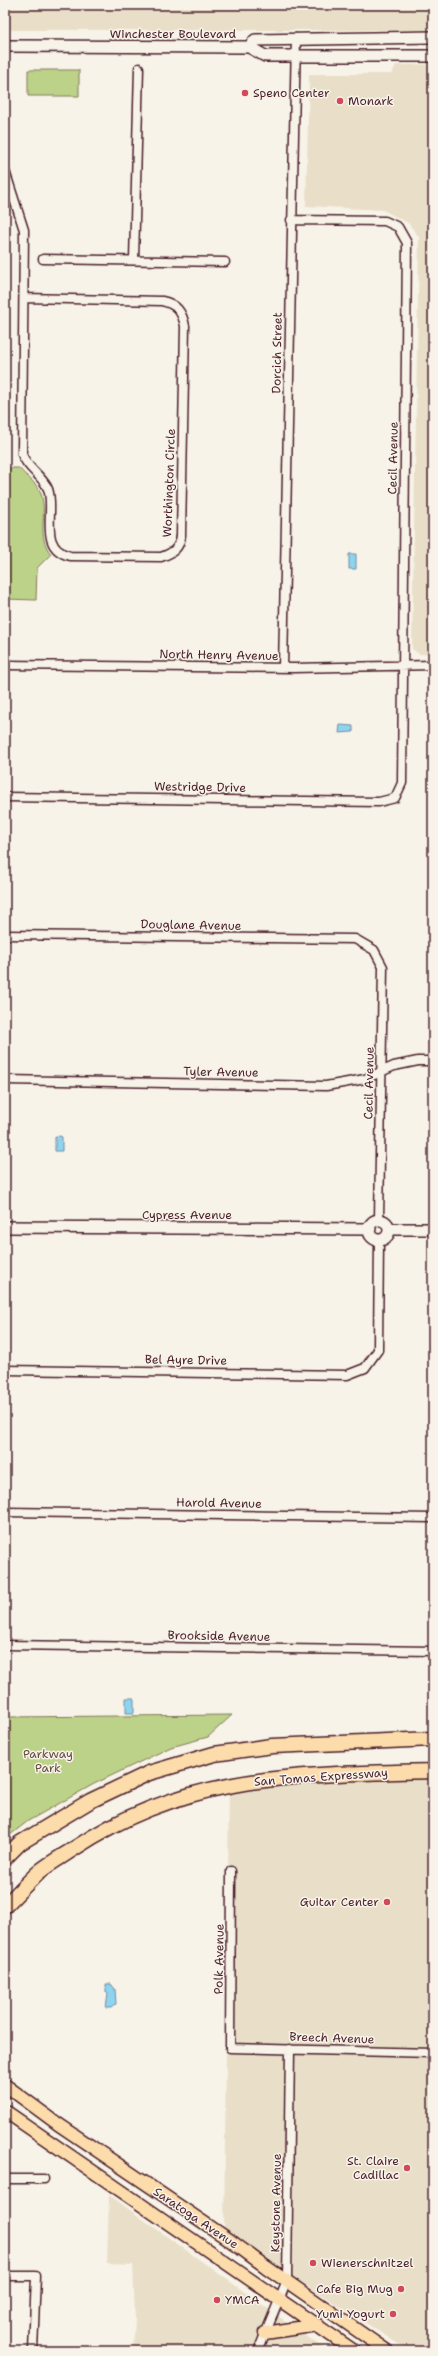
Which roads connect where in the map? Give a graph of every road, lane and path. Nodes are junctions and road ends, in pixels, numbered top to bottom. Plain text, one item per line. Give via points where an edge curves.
1 (433, 37) edge
2 (296, 38) junction
3 (5, 46) edge
4 (249, 47) junction
5 (295, 56) junction
6 (433, 56) edge
7 (139, 68) dead end
8 (5, 172) edge
9 (291, 220) junction
10 (44, 259) dead end
11 (134, 260) junction
12 (224, 262) dead end
13 (24, 298) junction
14 (5, 665) edge
15 (433, 665) edge
16 (401, 666) junction
17 (284, 668) junction
18 (5, 797) edge
19 (395, 798) joint
20 (5, 935) edge
21 (374, 950) joint
22 (433, 1061) edge
23 (381, 1073) junction
24 (5, 1080) edge
25 (379, 1220) junction
26 (5, 1227) edge
27 (370, 1229) junction
28 (390, 1229) junction
29 (433, 1229) edge
30 (379, 1240) junction
31 (5, 1370) edge
32 (5, 1512) edge
33 (433, 1518) edge
34 (5, 1645) edge
35 (433, 1651) edge
36 (433, 1739) edge
37 (433, 1771) edge
38 (390, 1772) junction
39 (433, 1775) edge
40 (5, 1858) edge
41 (231, 1871) dead end
42 (5, 1906) edge
43 (230, 2048) joint
44 (290, 2049) junction
45 (433, 2053) edge
46 (5, 2085) edge
47 (6, 2115) edge
48 (5, 2179) edge
49 (44, 2179) dead end
50 (5, 2276) edge
51 (287, 2281) junction
52 (280, 2298) junction
53 (318, 2325) junction
54 (265, 2333) junction
55 (33, 2351) edge
56 (258, 2351) edge
57 (354, 2351) edge
58 (387, 2351) edge

1 - 2 main road, Winchester Boulevard
2 - 4 main road, Winchester Boulevard via 255,40
2 - 5 street, Dorcich Street
3 - 4 main road, Winchester Boulevard
4 - 5 main road via 265,56
5 - 6 main road
5 - 9 street, Dorcich Street
7 - 11 street
8 - 13 street, Worthington Circle via 24,230
9 - 16 street, Cecil Avenue via 385,221 398,227 407,243
9 - 17 street, Dorcich Street
10 - 11 street
11 - 12 street
13 - 13 street, Worthington Circle via 22,454 27,466 42,480 48,490 52,544 60,552 70,556 161,557 170,554 181,542 185,326 178,308 162,301
14 - 17 street, North Henry Avenue
15 - 16 street, North Henry Avenue
16 - 17 street, North Henry Avenue
16 - 19 street, Cecil Avenue via 402,783
18 - 19 street, Westridge Drive via 379,802
20 - 21 street, Douglane Avenue via 355,939
21 - 23 street, Cecil Avenue via 383,967
22 - 23 street, Tyler Avenue via 394,1066
23 - 24 street, Tyler Avenue via 346,1084 326,1086
23 - 25 street, Cecil Avenue
25 - 27 main road via 372,1224
25 - 28 main road via 387,1223
26 - 27 main road, Cypress Avenue
27 - 30 main road via 373,1238
28 - 29 main road
28 - 30 main road via 388,1236
30 - 31 street, Bel Ayre Drive via 378,1350 366,1368 347,1374
32 - 33 street, Harold Avenue
34 - 35 street, Brookside Avenue
36 - 40 highway via 272,1746 199,1758 149,1773 90,1801 20,1843
37 - 38 highway, San Tomas Expressway
38 - 39 highway
38 - 42 highway, San Tomas Expressway via 272,1778 220,1786 160,1803 104,1828 40,1871
41 - 43 street, Polk Avenue
43 - 44 street, Breech Avenue
44 - 45 street, Breech Avenue
44 - 51 street, Keystone Avenue
46 - 51 main road, Saratoga Avenue
47 - 52 main road, Saratoga Avenue
48 - 49 street
50 - 55 street via 36,2276
51 - 52 street, Keystone Avenue
51 - 58 main road, Saratoga Avenue
52 - 53 main road, Saratoga Avenue
52 - 54 street, Keystone Avenue
53 - 54 main road
53 - 57 main road, Saratoga Avenue
54 - 56 street, Keystone Avenue

